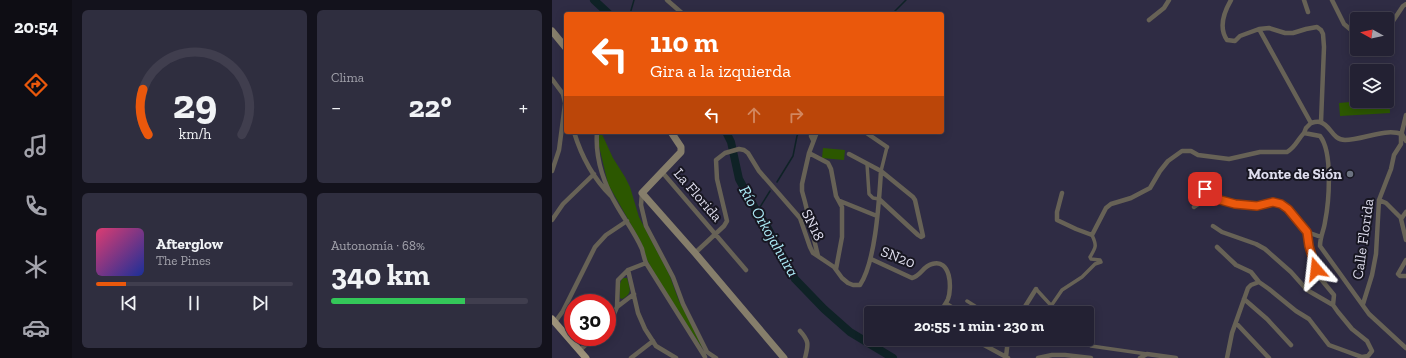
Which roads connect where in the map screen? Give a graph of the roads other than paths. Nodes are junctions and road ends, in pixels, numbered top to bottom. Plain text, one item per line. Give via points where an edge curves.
1 (667, 0) edge
2 (1169, 0) edge
3 (1231, 0) edge
4 (1304, 0) edge
5 (1332, 0) edge
6 (1406, 4) edge
7 (681, 12) edge
8 (1308, 12) dead end
9 (1149, 20) dead end
10 (1394, 21) edge
11 (1259, 29) junction
12 (1350, 29) edge
13 (552, 31) edge
14 (564, 46) edge
15 (552, 79) edge
16 (564, 98) edge
17 (1406, 115) edge
18 (564, 119) edge
19 (1321, 122) junction
20 (1311, 123) junction
21 (1304, 133) junction
22 (575, 134) edge
23 (597, 134) edge
24 (672, 134) edge
25 (812, 134) edge
26 (816, 134) edge
27 (868, 134) edge
28 (1402, 134) junction
29 (813, 140) junction
30 (1406, 141) edge
31 (887, 147) joint
32 (809, 153) junction
33 (849, 154) dead end
34 (867, 164) junction
35 (552, 171) edge
36 (881, 171) junction
37 (662, 172) junction
38 (594, 174) junction
39 (1201, 186) dead end
40 (642, 193) junction
41 (1062, 193) dead end
42 (612, 198) junction
43 (1214, 198) junction
44 (879, 199) junction
45 (1379, 200) junction
46 (840, 201) junction
47 (1194, 207) dead end
48 (1406, 212) edge
49 (877, 216) junction
50 (553, 217) edge
51 (1401, 218) junction
52 (626, 221) junction
53 (1213, 226) dead end
54 (1307, 232) junction
55 (716, 233) junction
56 (1092, 235) junction
57 (1321, 238) junction
58 (1406, 240) edge
59 (1217, 247) dead end
60 (695, 253) junction
61 (818, 256) junction
62 (870, 259) junction
63 (1406, 260) edge
64 (646, 263) junction
65 (836, 269) junction
66 (628, 270) junction
67 (746, 270) dead end
68 (1406, 276) edge
69 (1259, 282) junction
70 (1036, 289) joint
71 (634, 294) junction
72 (1244, 299) junction
73 (967, 301) dead end
74 (946, 303) junction
75 (1333, 304) junction
76 (1363, 304) junction
77 (944, 306) edge
78 (951, 306) edge
79 (975, 306) edge
80 (1025, 306) edge
81 (1051, 306) joint
82 (617, 307) joint
83 (553, 320) edge
84 (1236, 323) junction
85 (800, 331) dead end
86 (652, 341) junction
87 (1290, 345) dead end
88 (584, 346) edge
89 (986, 346) edge
90 (1008, 346) edge
91 (1091, 346) dead end
92 (1406, 348) edge
93 (579, 351) junction
94 (1147, 354) junction
95 (705, 356) edge
96 (1007, 357) edge
97 (585, 358) edge
98 (631, 358) edge
99 (676, 358) edge
100 (716, 358) edge
101 (784, 358) edge
102 (805, 358) edge
103 (1038, 358) edge
104 (1091, 358) edge
105 (1140, 358) edge
106 (1176, 358) edge
107 (1228, 358) edge
108 (1269, 358) edge

1 - 7 street
2 - 9 street via 1164,8
3 - 11 street via 1223,16 1223,30 1227,40 1235,41 1240,36
4 - 8 street
5 - 12 street via 1344,24
6 - 10 street
11 - 19 street via 1269,28 1289,33 1317,27 1321,30 1324,47
11 - 20 street
13 - 14 main road
15 - 16 street
17 - 28 street, Calle Florida
18 - 35 street via 559,150
19 - 20 street
19 - 28 street via 1336,137 1345,140 1387,133
20 - 21 street
21 - 56 street via 1287,152 1260,152 1228,159 1182,151 1168,161 1150,188 1106,208
21 - 57 street via 1320,136 1324,140 1328,156 1327,202
22 - 38 street
23 - 42 street via 601,171
24 - 37 main road via 681,146 681,152
25 - 29 street
26 - 29 street
27 - 31 street
28 - 30 street
28 - 45 street, Calle Florida via 1401,144 1394,155
29 - 32 street
31 - 36 street
32 - 46 street via 828,163 836,196
32 - 61 street via 802,191
33 - 34 street
34 - 36 street
34 - 44 street via 869,194
36 - 44 street
36 - 44 street via 913,197 923,236 919,236
37 - 40 main road
37 - 55 street, La Florida
38 - 42 street
38 - 50 street
39 - 43 street
40 - 60 main road
40 - 95 street via 641,205 646,226 673,276
41 - 56 street via 1057,220
42 - 52 street
43 - 47 street via 1207,198
43 - 54 street via 1252,206 1273,202 1281,204
44 - 49 street
45 - 51 street via 1386,203
45 - 76 street, Calle Florida via 1376,254
46 - 49 street
46 - 65 street via 842,237
48 - 51 street
49 - 62 street
51 - 58 street
52 - 64 street
52 - 83 street via 606,235 595,247 563,310
53 - 75 street via 1265,249 1307,290
54 - 57 street
54 - 75 street via 1312,259 1320,278 1334,295
55 - 60 street
55 - 61 street, SN18 via 727,221 719,190 716,163 718,157 725,153 744,150 796,213 810,247
55 - 67 street, La Florida
56 - 81 street via 1095,248 1090,256 1093,260 1101,262 1062,290
57 - 76 street via 1322,250
59 - 69 street via 1233,262 1251,272
60 - 101 main road
61 - 65 street, SN18
62 - 65 street, SN18 via 862,283 857,286 842,278
62 - 74 street, SN20 via 912,278 918,276 928,265 942,265 948,272 950,283
63 - 68 street via 1398,274
64 - 66 street
64 - 95 street
66 - 71 street
66 - 82 street via 617,283
69 - 72 street via 1248,288
69 - 75 street via 1309,319 1329,345 1362,357 1368,356 1372,351 1370,345 1348,325
70 - 80 street
70 - 81 street
71 - 82 street
71 - 86 street via 638,313
72 - 84 street
72 - 87 street via 1268,319
73 - 79 street
74 - 77 street
74 - 78 street
76 - 92 street via 1375,320
83 - 93 main road
84 - 107 street
84 - 108 street
85 - 102 street via 808,344
86 - 98 street
86 - 99 street
88 - 93 street
89 - 96 street
90 - 96 street
91 - 94 street
93 - 97 main road
94 - 105 street
94 - 106 street
95 - 100 street
103 - 104 street via 1052,354

